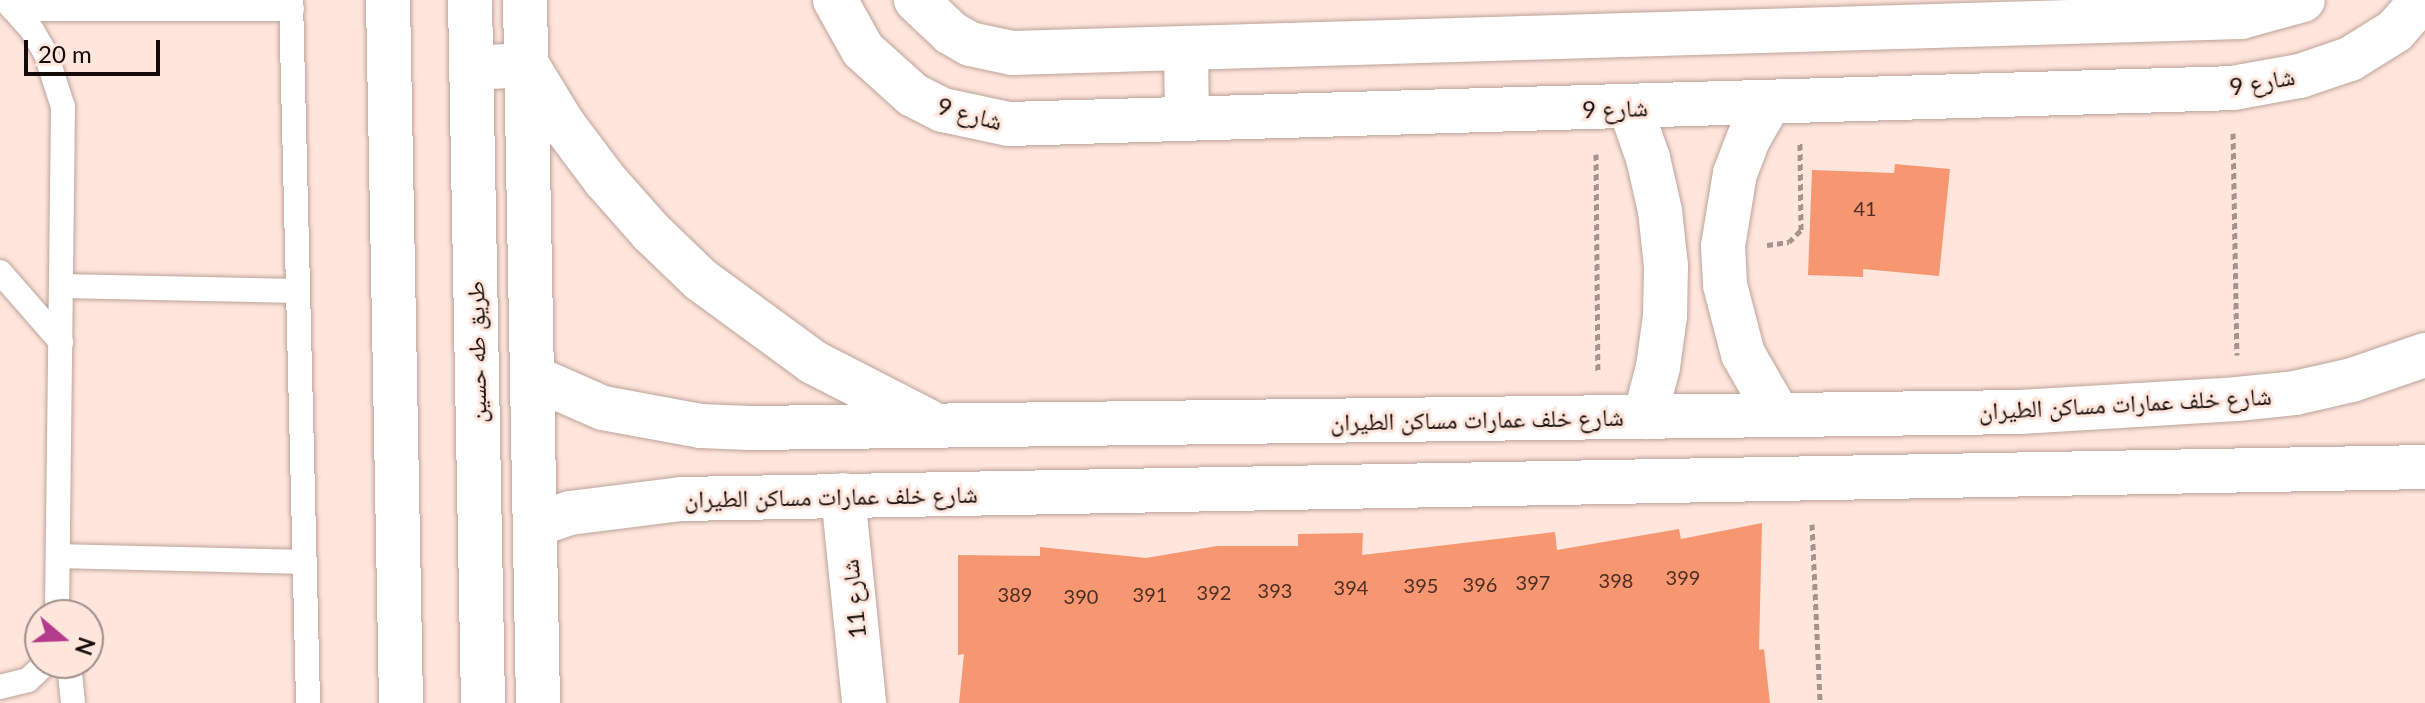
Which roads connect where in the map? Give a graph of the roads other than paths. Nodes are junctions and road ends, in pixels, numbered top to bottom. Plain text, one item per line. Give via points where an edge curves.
1 (388, 0) edge
2 (470, 0) edge
3 (525, 0) edge
4 (835, 0) edge
5 (916, 0) edge
6 (2303, 0) edge
7 (2422, 0) edge
8 (292, 4) edge
9 (9, 5) edge
10 (1186, 48) junction
11 (527, 65) junction
12 (471, 68) junction
13 (1784, 103) junction
14 (1612, 108) junction
15 (1187, 119) junction
16 (0, 272) edge
17 (62, 286) junction
18 (298, 291) junction
19 (61, 342) junction
20 (2425, 355) edge
21 (532, 377) junction
22 (1778, 415) junction
23 (1645, 417) junction
24 (937, 426) junction
25 (750, 428) junction
26 (2425, 467) edge
27 (843, 495) junction
28 (751, 498) junction
29 (535, 525) junction
30 (58, 556) junction
31 (305, 562) junction
32 (57, 599) edge
33 (29, 679) edge
34 (71, 679) edge
35 (0, 687) edge
36 (73, 703) edge
37 (308, 703) edge
38 (401, 703) edge
39 (483, 703) edge
40 (538, 703) edge
41 (864, 703) edge

1 - 38 street
2 - 12 street, طريق طه حسين
3 - 11 street
4 - 15 street, شارع 9 via 863,50 886,74 943,110 1009,124
5 - 10 street via 951,33 990,50
6 - 10 street via 2241,17
7 - 13 street, شارع 9 via 2395,31 2350,59 2300,76 2233,88
8 - 9 lane
8 - 18 lane
9 - 17 lane via 46,54 63,107
10 - 15 street
11 - 12 street
11 - 21 street
11 - 24 street via 605,180 701,280 813,362
12 - 39 street, طريق طه حسين
13 - 14 street, شارع 9
13 - 22 street via 1749,137 1735,173 1723,246 1725,285 1743,354
14 - 15 street, شارع 9
14 - 23 street via 1648,158 1666,266 1658,367
16 - 19 lane
17 - 18 lane
17 - 19 lane
18 - 31 lane
19 - 30 lane
20 - 22 street, شارع خلف عمارات مساكن الطيران via 2352,380 2237,399 2020,412
21 - 25 street, شارع خلف عمارات مساكن الطيران via 603,408 701,426
21 - 29 street
22 - 23 street, شارع خلف عمارات مساكن الطيران
23 - 24 street, شارع خلف عمارات مساكن الطيران
24 - 25 street, شارع خلف عمارات مساكن الطيران
25 - 28 street
26 - 27 street, شارع خلف عمارات مساكن الطيران
27 - 28 street, شارع خلف عمارات مساكن الطيران
27 - 41 street, شارع 11
28 - 29 street, شارع خلف عمارات مساكن الطيران via 625,506 570,513
29 - 40 street
30 - 31 lane
30 - 32 lane
31 - 37 lane
33 - 35 lane
34 - 36 lane

